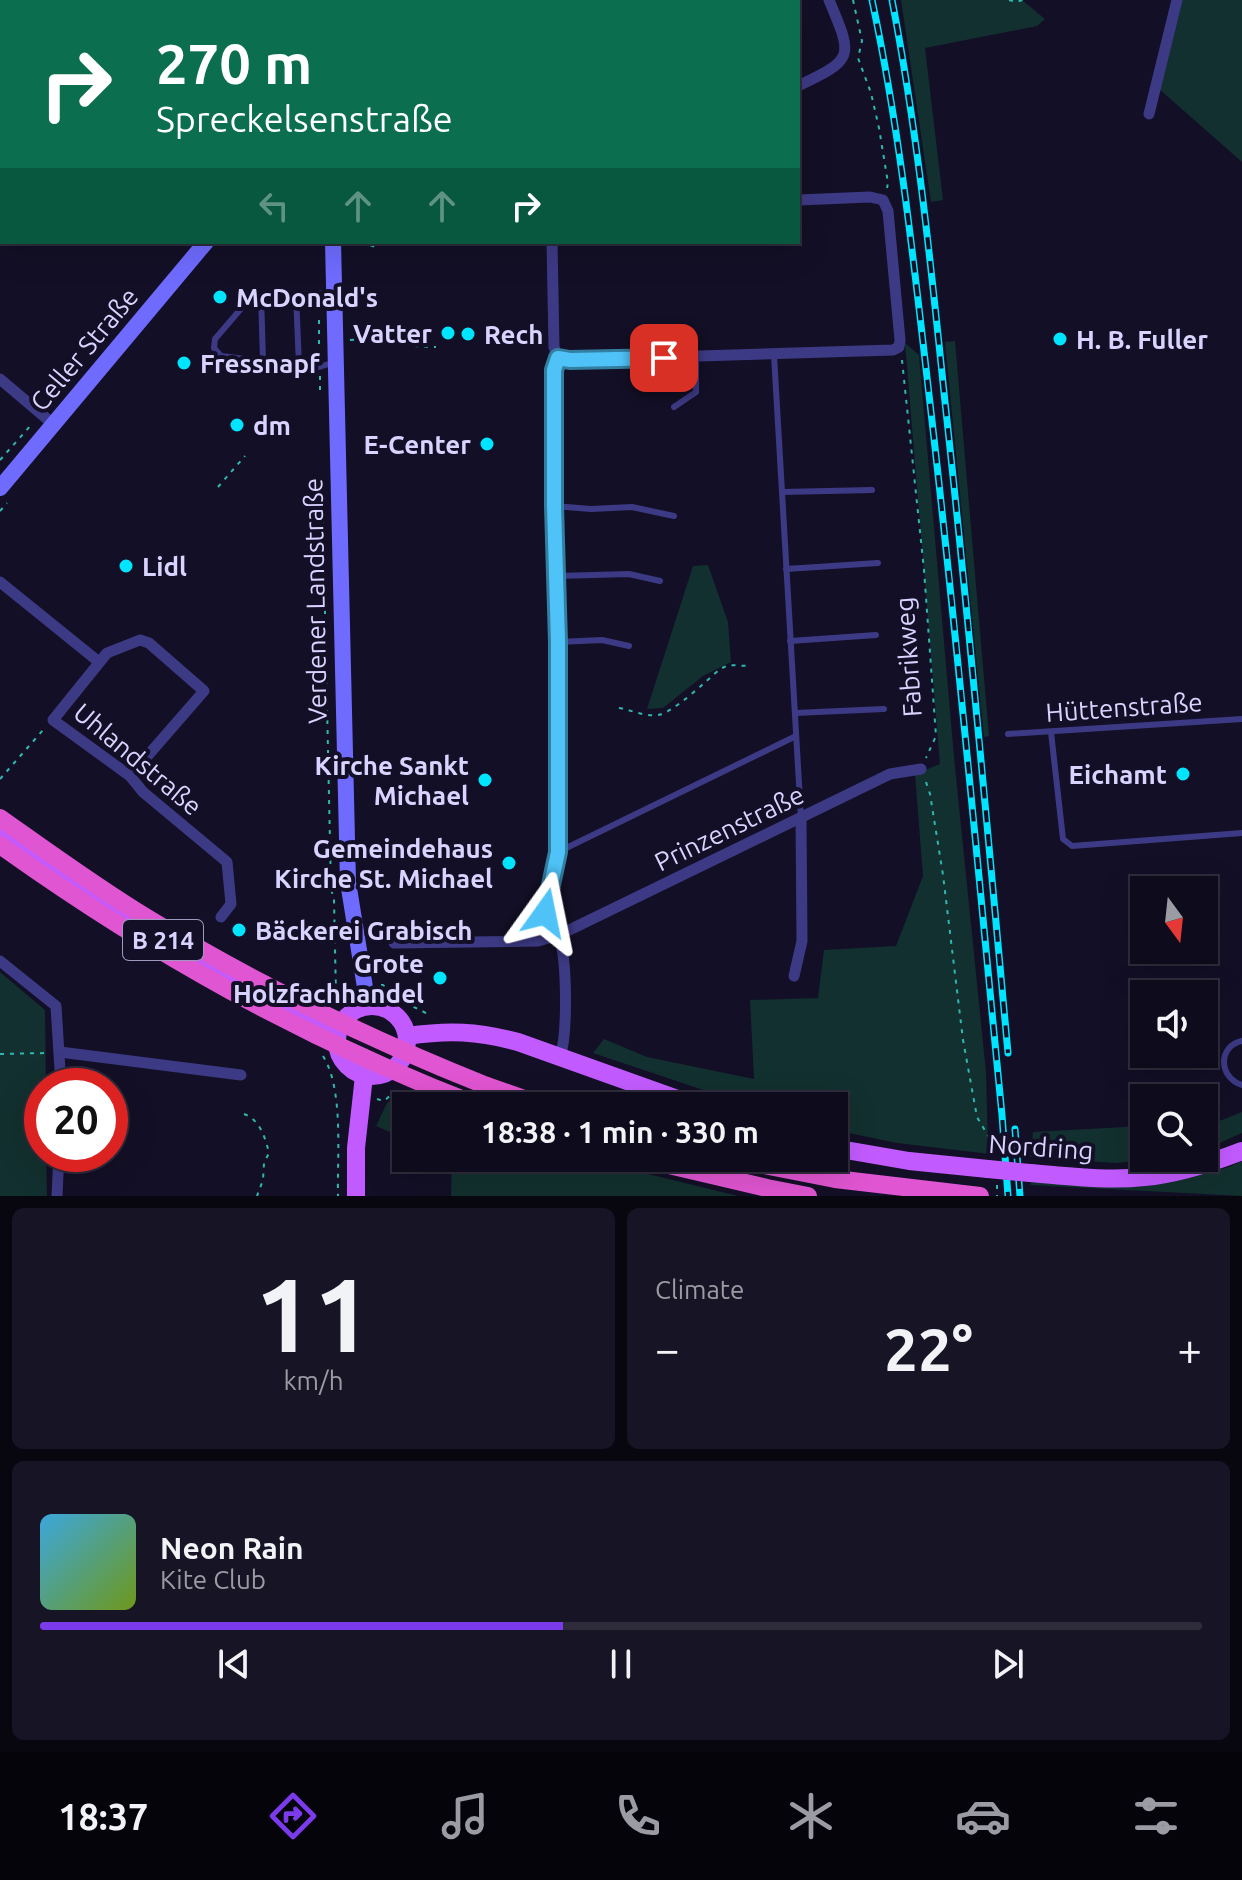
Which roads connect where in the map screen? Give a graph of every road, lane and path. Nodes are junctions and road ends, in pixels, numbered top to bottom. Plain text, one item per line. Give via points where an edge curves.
1 (829, 0) edge
2 (853, 0) edge
3 (1009, 0) edge
4 (1023, 0) edge
5 (1177, 0) edge
6 (800, 85) edge
7 (1149, 114) dead end
8 (800, 200) edge
9 (883, 200) junction
10 (204, 244) edge
11 (333, 244) edge
12 (367, 244) edge
13 (552, 244) edge
14 (378, 248) dead end
15 (296, 294) junction
16 (326, 294) junction
17 (261, 295) junction
18 (381, 339) dead end
19 (349, 340) dead end
20 (414, 346) dead end
21 (436, 347) dead end
22 (899, 347) junction
23 (774, 354) junction
24 (696, 357) junction
25 (558, 358) junction
26 (263, 361) junction
27 (327, 365) junction
28 (299, 366) junction
29 (0, 379) edge
30 (321, 397) dead end
31 (674, 407) dead end
32 (48, 420) junction
33 (245, 456) dead end
34 (0, 460) edge
35 (218, 487) dead end
36 (0, 488) edge
37 (872, 490) dead end
38 (782, 492) junction
39 (554, 506) junction
40 (323, 512) dead end
41 (674, 516) dead end
42 (878, 563) dead end
43 (786, 569) junction
44 (557, 576) junction
45 (660, 581) dead end
46 (0, 582) edge
47 (876, 635) dead end
48 (790, 641) junction
49 (558, 642) junction
50 (629, 646) dead end
51 (99, 662) junction
52 (748, 666) dead end
53 (619, 708) dead end
54 (884, 709) dead end
55 (795, 713) junction
56 (1242, 719) edge
57 (53, 720) junction
58 (1051, 732) junction
59 (1008, 734) dead end
60 (796, 736) junction
61 (921, 769) junction
62 (130, 776) junction
63 (0, 779) edge
64 (0, 818) edge
65 (801, 818) junction
66 (0, 831) edge
67 (1242, 833) edge
68 (0, 845) edge
69 (558, 852) junction
70 (221, 917) dead end
71 (559, 935) junction
72 (538, 941) junction
73 (394, 943) dead end
74 (0, 961) edge
75 (794, 976) dead end
76 (383, 985) dead end
77 (330, 1001) dead end
78 (368, 1006) junction
79 (428, 1014) dead end
80 (336, 1034) junction
81 (407, 1036) junction
82 (1242, 1041) edge
83 (318, 1049) dead end
84 (60, 1052) junction
85 (0, 1054) edge
86 (560, 1058) junction
87 (60, 1068) edge
88 (241, 1075) dead end
89 (364, 1076) junction
90 (1242, 1085) edge
91 (442, 1092) edge
92 (504, 1092) edge
93 (657, 1092) edge
94 (244, 1114) dead end
95 (848, 1150) edge
96 (1242, 1151) edge
97 (993, 1171) junction
98 (58, 1172) edge
99 (698, 1172) edge
100 (799, 1172) edge
101 (57, 1196) edge
102 (257, 1196) edge
103 (338, 1196) edge
104 (356, 1196) edge
105 (808, 1196) edge
106 (980, 1196) edge
107 (997, 1196) edge

1 - 6 street via 846,49 831,70
2 - 9 path via 862,41 858,58 871,93 888,183
3 - 4 path
5 - 7 street
8 - 9 street
9 - 22 street
10 - 32 main road, Celler Straße
11 - 16 main road, Verdener Landstraße
12 - 14 path
13 - 25 street
15 - 16 lane
15 - 17 lane
15 - 28 lane
16 - 27 main road, Verdener Landstraße
16 - 27 path
17 - 26 lane
17 - 26 lane via 251,297 215,339 214,348 221,356
18 - 19 path
20 - 21 path
22 - 23 street
22 - 61 path, Fabrikweg via 936,736
23 - 24 street
23 - 38 lane
24 - 25 street
24 - 31 lane via 696,392
25 - 39 lane
26 - 28 lane
27 - 28 lane
27 - 30 path
27 - 78 main road, Verdener Landstraße via 348,882
29 - 32 street
32 - 34 path via 28,428
32 - 36 main road, Celler Straße
33 - 35 path
37 - 38 lane
38 - 43 lane
39 - 41 lane via 632,507
39 - 44 lane
40 - 77 path via 336,996
42 - 43 lane
43 - 48 lane
44 - 45 lane via 629,574
44 - 49 lane
46 - 51 street, Uhlandstraße
47 - 48 lane
48 - 55 lane
49 - 50 lane via 602,640
49 - 69 lane
51 - 57 street, Uhlandstraße
51 - 62 street via 107,653 140,640 204,691
52 - 53 path via 720,669 672,711 660,715
54 - 55 lane
55 - 60 lane
56 - 58 lane, Hüttenstraße
57 - 62 street, Uhlandstraße
57 - 63 path
58 - 59 lane, Hüttenstraße
58 - 67 lane via 1063,839 1072,846
60 - 65 lane
60 - 69 lane
61 - 65 street, Prinzenstraße via 890,774
61 - 97 path via 943,875 963,1040 977,1117 994,1146
62 - 70 street, Uhlandstraße via 227,862 231,904
64 - 92 highway, bridge via 147,918 235,968 363,1034
65 - 71 street, Prinzenstraße
65 - 75 street via 802,941
66 - 80 main road, B 214 via 192,958
68 - 91 highway, bridge via 213,982 349,1053
69 - 72 lane
71 - 72 street, Prinzenstraße
71 - 86 street via 564,951
72 - 73 street, Prinzenstraße
74 - 84 street via 56,1006
76 - 79 path
78 - 80 main road via 350,1013
78 - 81 main road via 389,1010
80 - 89 main road via 344,1063
81 - 86 main road via 488,1034
81 - 89 main road via 396,1067 387,1074
82 - 90 lane via 1228,1049 1224,1061 1231,1080
83 - 103 path via 337,1096
84 - 85 path
84 - 87 street
84 - 88 street
86 - 93 main road
89 - 104 main road
94 - 102 path via 260,1127 269,1153
95 - 97 main road, Nordring
96 - 97 main road, Nordring, bridge via 1145,1177
97 - 107 path
98 - 101 street
99 - 105 highway
100 - 106 highway

